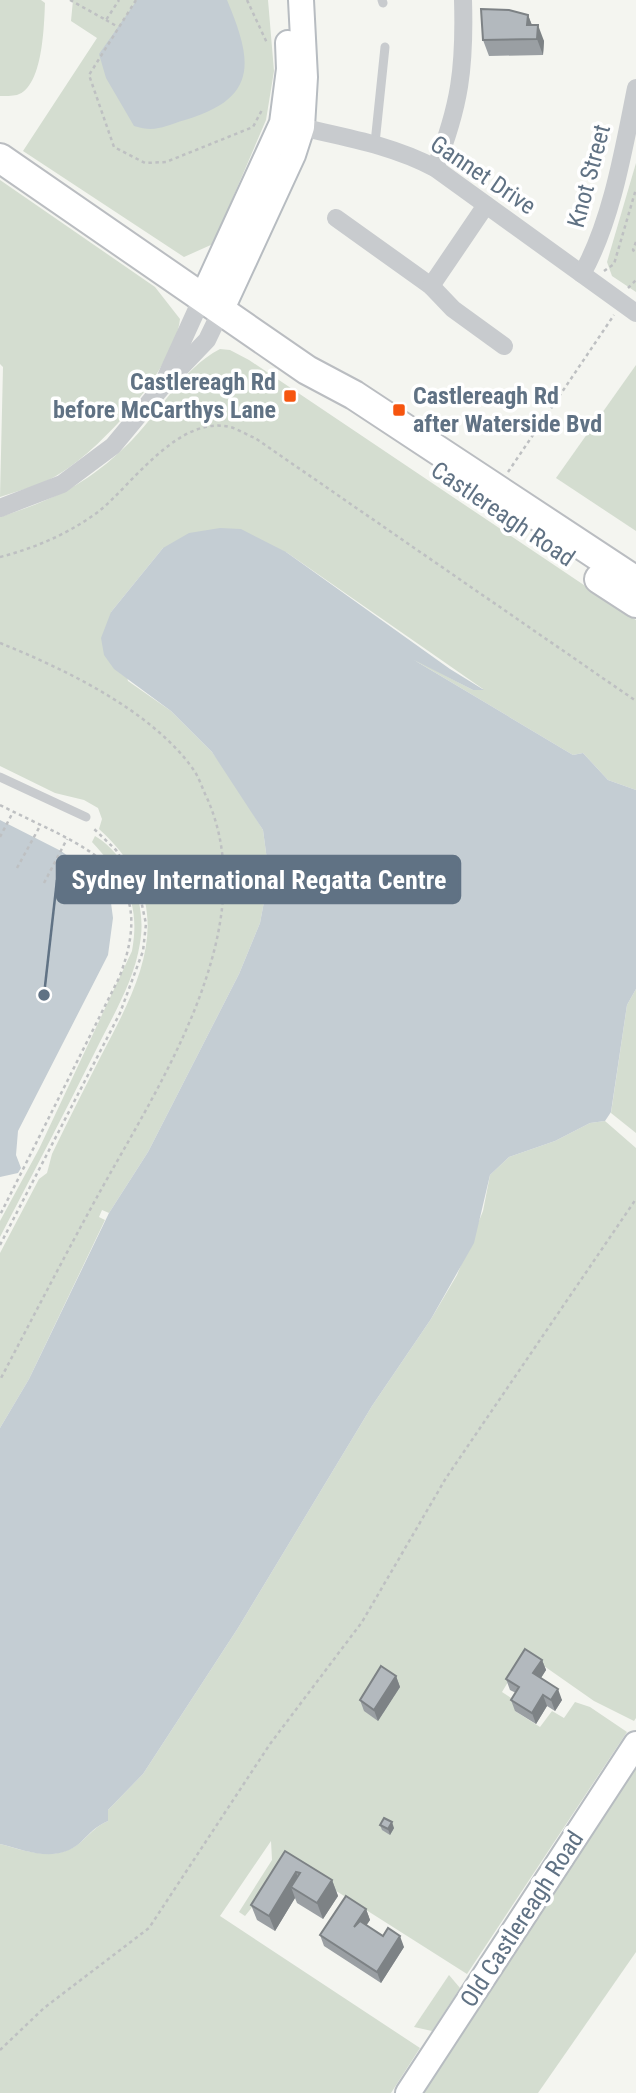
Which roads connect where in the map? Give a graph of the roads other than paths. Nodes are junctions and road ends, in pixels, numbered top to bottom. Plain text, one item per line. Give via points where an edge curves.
1 (285, 0) edge
2 (301, 0) edge
3 (463, 0) edge
4 (385, 47) dead end
5 (636, 88) edge
6 (282, 119) junction
7 (375, 143) junction
8 (0, 158) edge
9 (435, 168) junction
10 (486, 205) junction
11 (336, 218) dead end
12 (585, 276) junction
13 (431, 286) junction
14 (212, 304) junction
15 (630, 309) edge
16 (504, 346) dead end
17 (307, 370) junction
18 (0, 508) edge
19 (636, 581) edge
20 (636, 603) edge
21 (0, 777) edge
22 (86, 817) road end
23 (636, 1744) edge
24 (408, 2093) edge

1 - 6 street via 289,69
2 - 6 street via 305,77
3 - 9 street via 463,76 450,131
4 - 7 lane
5 - 12 street, Knot Street via 625,145
6 - 7 street, Gannet Drive
6 - 14 street
7 - 9 street, Gannet Drive
8 - 14 main road, Castlereagh Road
9 - 10 street, Gannet Drive
10 - 12 street, Gannet Drive
10 - 13 street
11 - 13 street
12 - 15 street, Gannet Drive
13 - 16 street via 453,309
14 - 17 main road, Castlereagh Road
14 - 18 street via 162,387 113,446 62,484
17 - 19 main road, Castlereagh Road via 354,395
17 - 20 main road, Castlereagh Road via 346,411
21 - 22 lane
23 - 24 street, Old Castlereagh Road

